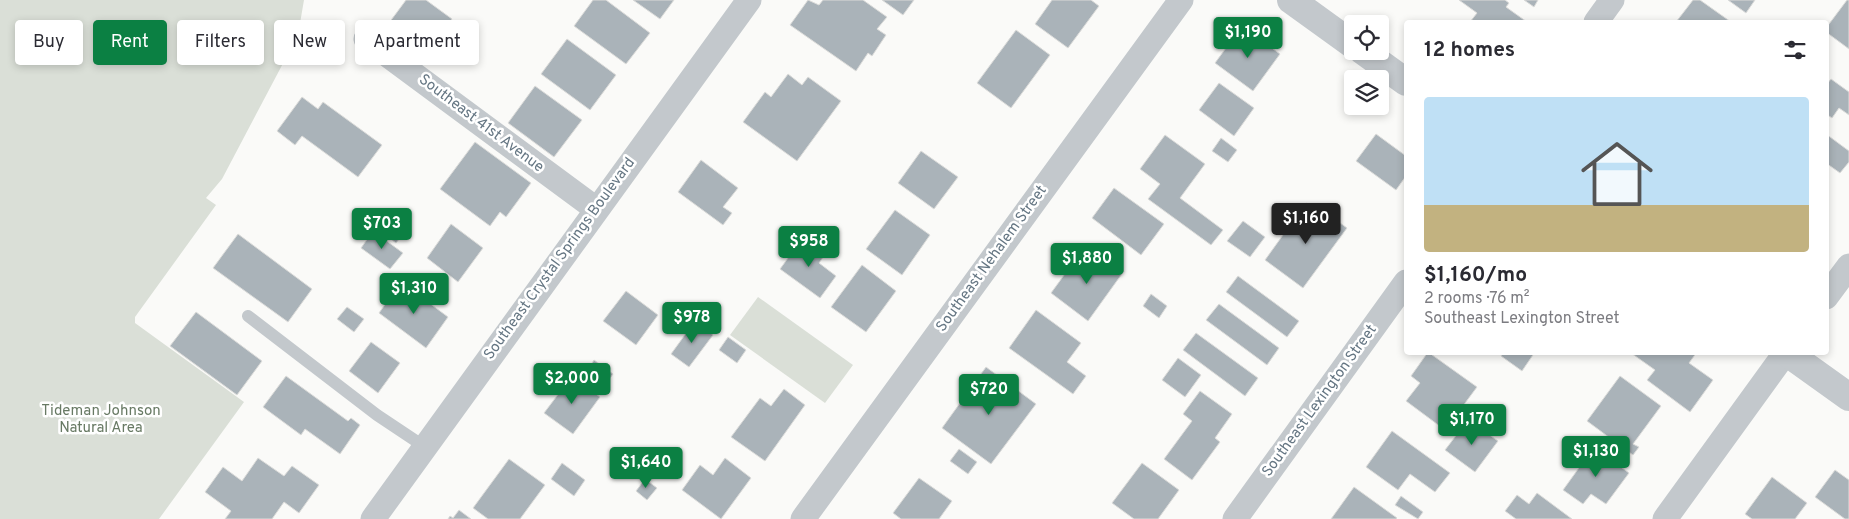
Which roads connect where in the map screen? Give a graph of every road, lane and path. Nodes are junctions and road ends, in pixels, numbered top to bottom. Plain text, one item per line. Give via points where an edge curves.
1 (748, 0) edge
2 (1181, 0) edge
3 (1291, 0) edge
4 (1612, 0) edge
5 (1597, 20) edge
6 (1344, 38) edge
7 (1375, 60) edge
8 (401, 65) edge
9 (1404, 81) edge
10 (596, 209) junction
11 (1849, 266) edge
12 (1404, 285) edge
13 (1829, 293) edge
14 (248, 316) dead end
15 (1784, 355) edge
16 (1790, 355) edge
17 (1849, 397) edge
18 (425, 447) junction
19 (374, 519) edge
20 (804, 519) edge
21 (1235, 519) edge
22 (1665, 519) edge

1 - 10 street, Southeast Crystal Springs Boulevard
2 - 20 street, Southeast Nehalem Street
3 - 6 street
4 - 5 street
7 - 9 street
8 - 10 street, Southeast 41st Avenue
10 - 18 street, Southeast Crystal Springs Boulevard
11 - 13 street
12 - 21 street, Southeast Lexington Street
14 - 18 lane via 377,415
15 - 22 street
16 - 17 street
18 - 19 street, Southeast Crystal Springs Boulevard

